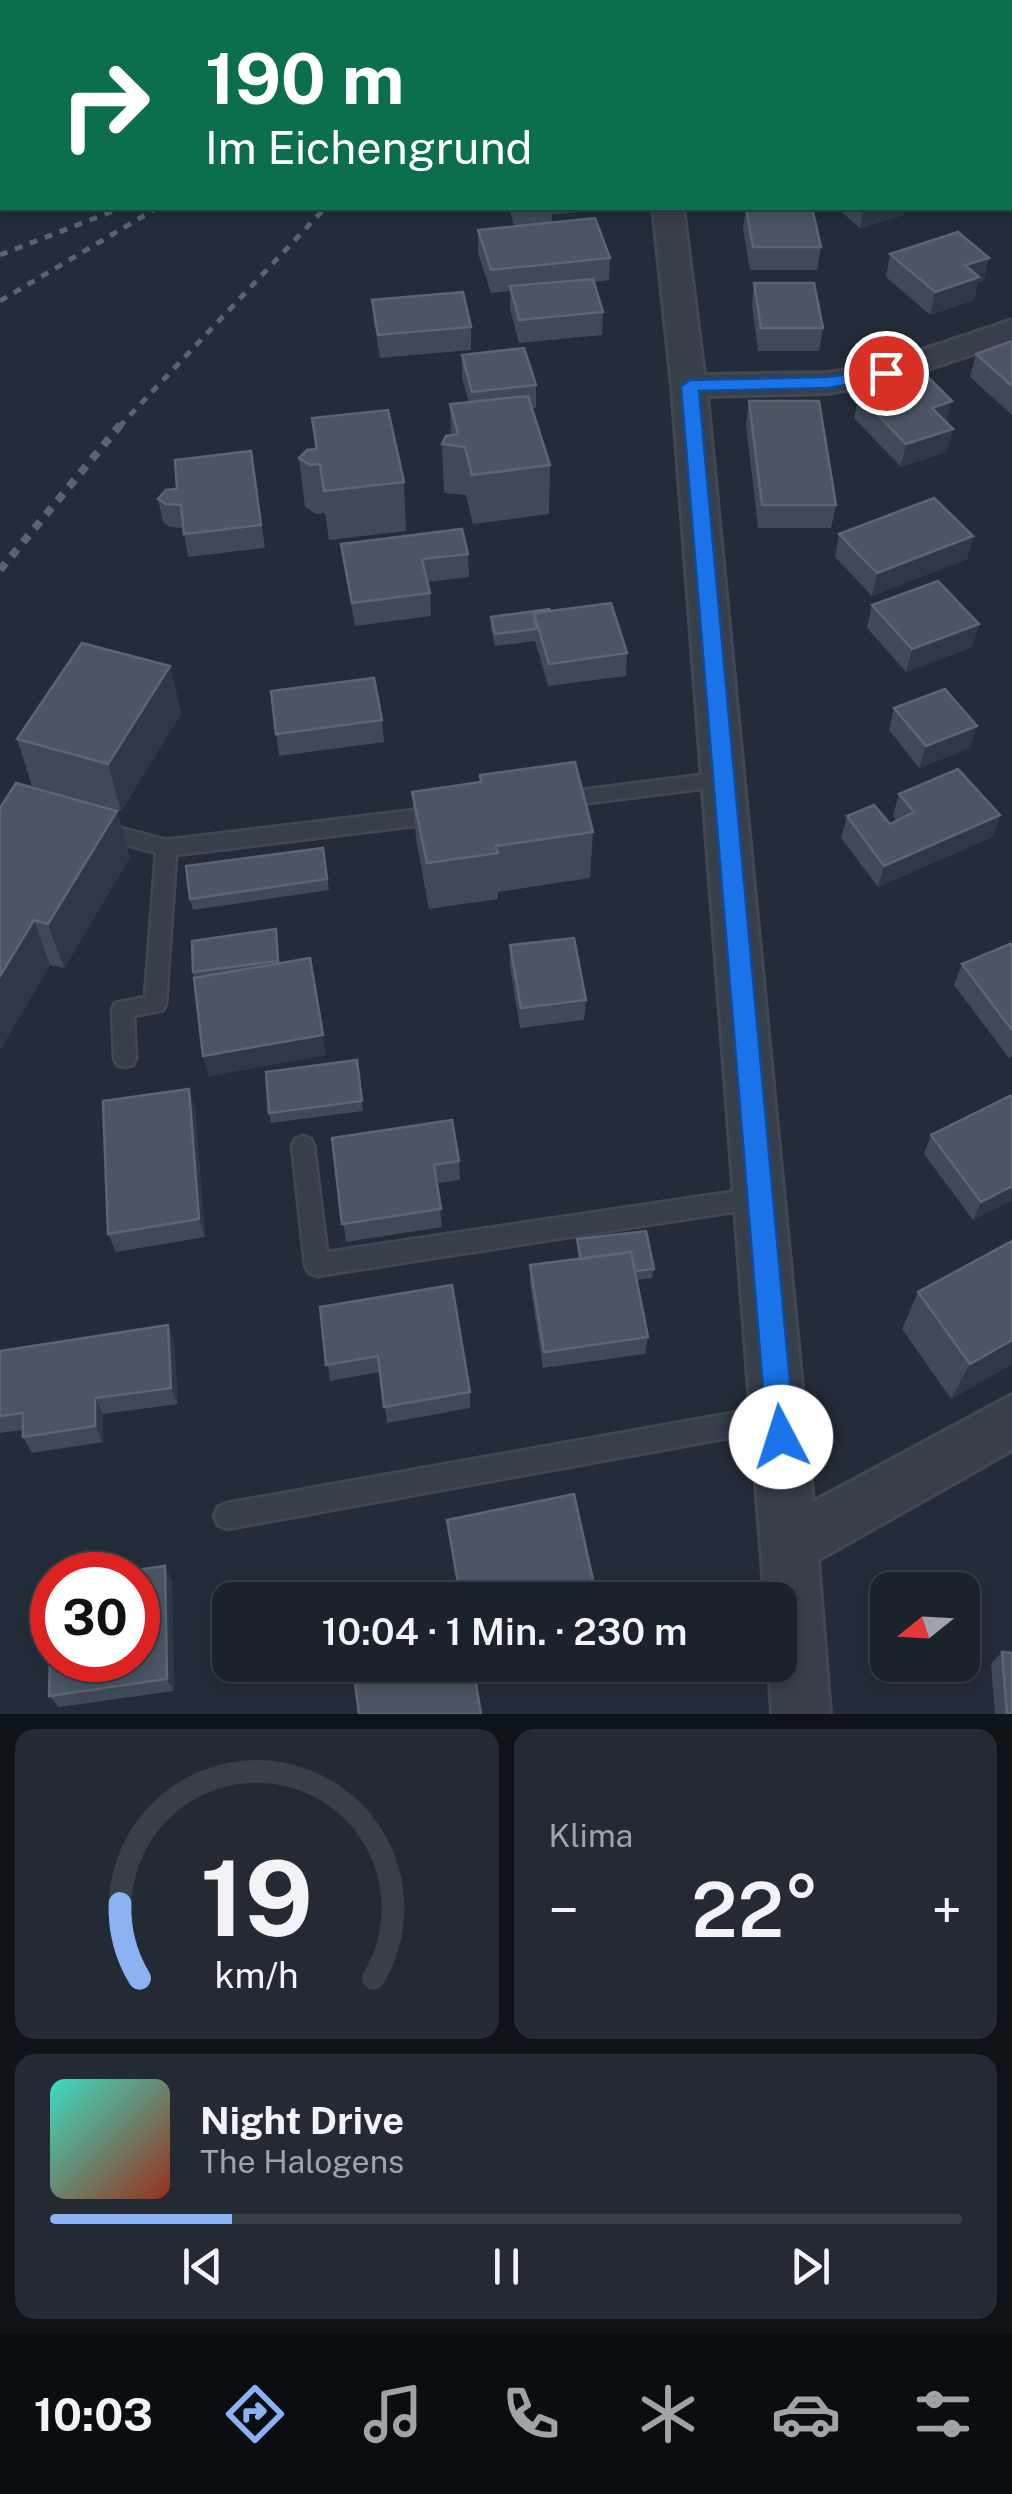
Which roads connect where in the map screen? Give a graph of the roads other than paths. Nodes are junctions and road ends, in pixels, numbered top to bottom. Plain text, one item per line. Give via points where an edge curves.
1 (668, 210) edge
2 (1012, 330) edge
3 (690, 386) junction
4 (724, 779) junction
5 (531, 803) edge
6 (454, 813) edge
7 (78, 824) edge
8 (166, 848) junction
9 (125, 1058) dead end
10 (303, 1146) dead end
11 (760, 1198) junction
12 (779, 1417) junction
13 (1012, 1421) edge
14 (227, 1516) dead end
15 (790, 1544) junction
16 (801, 1714) edge

1 - 3 street
2 - 3 street via 886,373 828,383
3 - 4 street
4 - 5 lane
4 - 11 street
6 - 8 lane
7 - 8 lane
8 - 9 lane via 155,1004 123,1009
10 - 11 lane via 317,1265
11 - 12 street
12 - 14 lane
12 - 15 street
13 - 15 street
15 - 16 street

